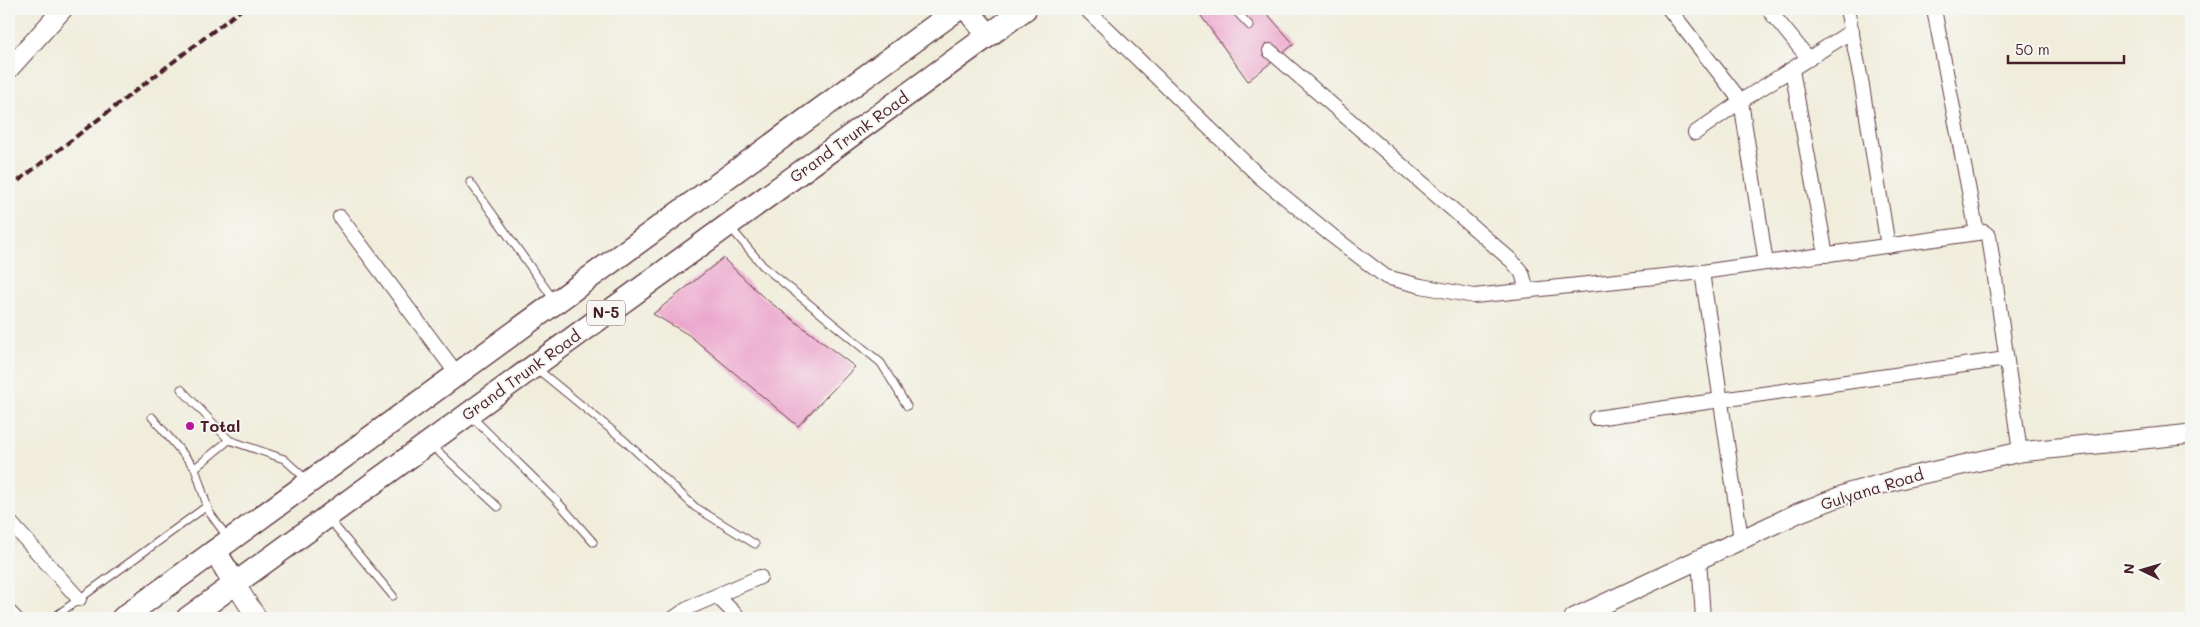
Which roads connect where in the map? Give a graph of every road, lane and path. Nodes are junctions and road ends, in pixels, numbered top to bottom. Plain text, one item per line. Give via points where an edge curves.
1 (63, 9) edge
2 (958, 9) edge
3 (967, 9) edge
4 (1025, 9) edge
5 (1086, 9) edge
6 (1234, 9) edge
7 (1669, 9) edge
8 (1768, 9) edge
9 (1847, 9) edge
10 (1934, 9) edge
11 (1250, 26) dead end
12 (1852, 31) junction
13 (988, 35) junction
14 (1270, 51) dead end
15 (1809, 59) junction
16 (9, 69) edge
17 (1792, 70) junction
18 (1741, 101) junction
19 (1694, 133) dead end
20 (470, 182) dead end
21 (340, 217) dead end
22 (728, 225) junction
23 (1977, 233) junction
24 (1888, 246) junction
25 (1826, 255) junction
26 (1766, 263) junction
27 (1702, 272) junction
28 (1527, 290) junction
29 (556, 302) junction
30 (2006, 359) junction
31 (534, 366) junction
32 (457, 374) junction
33 (181, 389) dead end
34 (1720, 399) junction
35 (907, 406) dead end
36 (469, 414) junction
37 (152, 417) dead end
38 (1596, 418) dead end
39 (2191, 434) edge
40 (230, 440) junction
41 (429, 443) junction
42 (2020, 452) junction
43 (195, 468) junction
44 (309, 482) junction
45 (207, 506) junction
46 (498, 507) dead end
47 (328, 516) junction
48 (9, 521) edge
49 (1741, 539) junction
50 (593, 542) dead end
51 (755, 544) dead end
52 (222, 545) junction
53 (1699, 559) junction
54 (760, 577) dead end
55 (235, 584) junction
56 (392, 596) dead end
57 (717, 596) junction
58 (79, 599) junction
59 (9, 612) edge
60 (15, 618) edge
61 (53, 618) edge
62 (123, 618) edge
63 (188, 618) edge
64 (257, 618) edge
65 (674, 618) edge
66 (739, 618) edge
67 (1574, 618) edge
68 (1703, 618) edge

1 - 16 main road
2 - 29 highway, N-5
3 - 13 highway
4 - 13 highway, Grand Trunk Road / N-5
5 - 28 street via 1260,177 1331,236 1386,276 1474,296
6 - 11 lane
7 - 18 street
8 - 15 street
9 - 12 street
10 - 23 street
12 - 15 street
12 - 24 street
13 - 22 highway, Grand Trunk Road / N-5
14 - 28 street via 1512,261 1522,273
15 - 17 street
17 - 18 street
17 - 25 street
18 - 19 street
18 - 26 street
20 - 29 lane
21 - 32 street
22 - 31 highway, Grand Trunk Road / N-5
22 - 35 lane via 763,266 880,363
23 - 24 street
23 - 30 street via 1984,232 1989,236
24 - 25 street
25 - 26 street
26 - 27 street
27 - 28 street
27 - 34 street
29 - 32 highway, N-5
30 - 34 street
30 - 42 street
31 - 36 highway, Grand Trunk Road / N-5
31 - 51 lane via 625,441 695,507
32 - 44 highway, N-5
33 - 40 lane
34 - 38 street
34 - 49 street
36 - 41 highway, Grand Trunk Road / N-5
36 - 50 lane via 557,501
37 - 43 lane
39 - 42 main road, Gulyana Road
40 - 43 lane
40 - 44 lane via 284,459
41 - 46 lane
41 - 47 highway, Grand Trunk Road / N-5
42 - 49 main road, Gulyana Road via 1849,493
43 - 45 lane
44 - 52 highway, N-5
45 - 52 lane
45 - 58 lane
47 - 55 highway, Grand Trunk Road / N-5
47 - 56 lane
48 - 58 street
49 - 53 main road, Gulyana Road
52 - 55 highway
52 - 62 highway, N-5
53 - 67 main road, Gulyana Road
53 - 68 street
54 - 57 street
55 - 63 highway, Grand Trunk Road / N-5
55 - 64 main road
57 - 65 street via 690,607
57 - 66 street
58 - 61 lane
59 - 60 street

